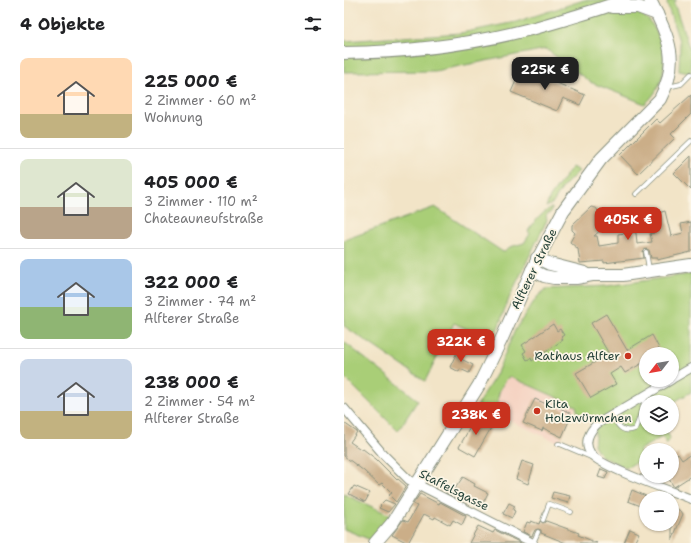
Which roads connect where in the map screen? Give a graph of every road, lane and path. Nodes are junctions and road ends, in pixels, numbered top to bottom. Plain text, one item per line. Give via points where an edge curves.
1 (624, 0) edge
2 (650, 0) edge
3 (609, 7) junction
4 (657, 14) junction
5 (344, 53) edge
6 (691, 74) edge
7 (666, 88) junction
8 (691, 141) edge
9 (636, 194) dead end
10 (646, 252) dead end
11 (537, 258) junction
12 (691, 265) edge
13 (532, 270) junction
14 (649, 272) junction
15 (592, 275) junction
16 (691, 368) edge
17 (679, 376) edge
18 (660, 387) edge
19 (646, 395) edge
20 (639, 399) edge
21 (344, 408) edge
22 (612, 415) junction
23 (639, 419) edge
24 (558, 444) dead end
25 (597, 460) junction
26 (418, 484) junction
27 (691, 499) edge
28 (571, 512) dead end
29 (543, 520) dead end
30 (538, 532) dead end
31 (375, 543) edge
32 (533, 543) edge

1 - 3 street
2 - 4 street, Alfterer Straße
3 - 4 street via 638,7
3 - 5 street via 473,42 412,50
4 - 7 street, Alfterer Straße via 670,47 672,64
6 - 7 lane via 681,84
7 - 11 street, Alfterer Straße via 660,98 585,180 563,211
8 - 9 lane
10 - 14 lane
11 - 13 street, Alfterer Straße
11 - 15 street
12 - 14 street
13 - 15 street via 554,278
13 - 26 street, Alfterer Straße via 479,385
14 - 15 street
16 - 17 street
18 - 19 street
20 - 22 street
21 - 26 street, Staffelsgasse via 399,471
22 - 23 lane via 620,428 627,430 635,429
22 - 25 street via 597,424 588,434 588,448
24 - 25 lane
25 - 27 street
26 - 31 street, Alfterer Straße via 394,522
26 - 32 street, Staffelsgasse
28 - 29 lane via 549,504
30 - 32 lane

